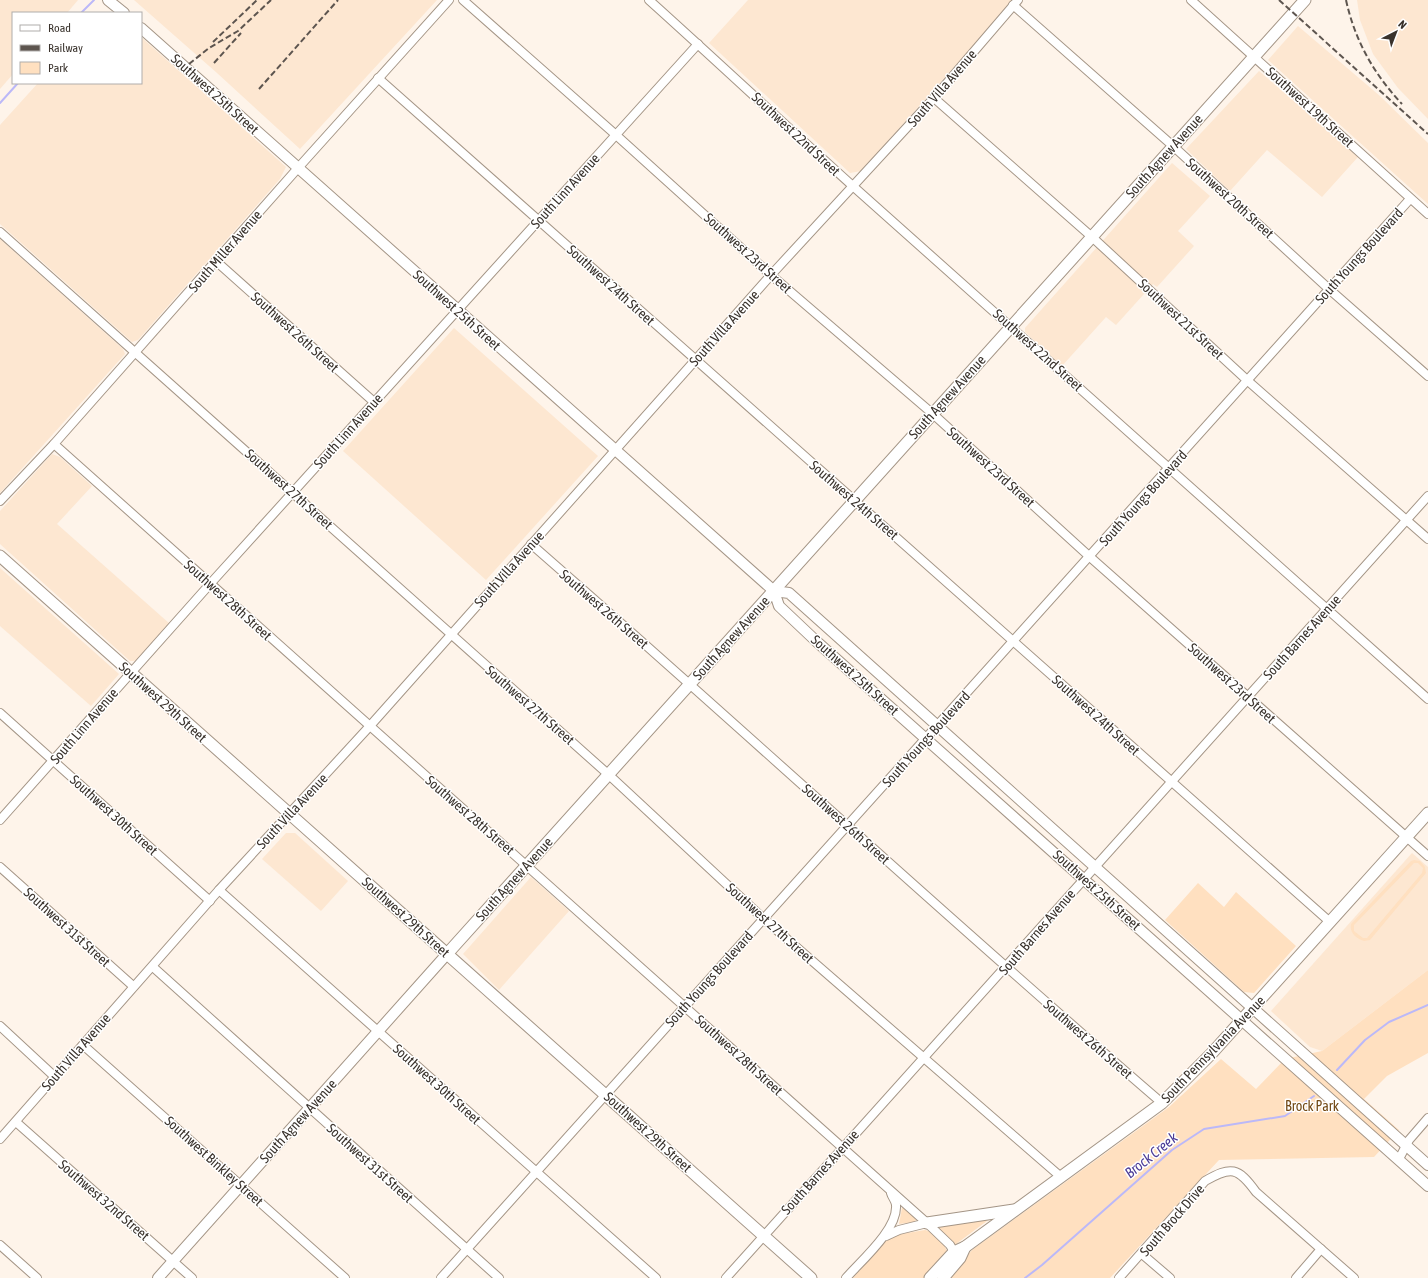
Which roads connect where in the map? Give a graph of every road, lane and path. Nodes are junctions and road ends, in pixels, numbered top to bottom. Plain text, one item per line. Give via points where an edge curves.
1 (108, 0) edge
2 (449, 0) edge
3 (463, 0) edge
4 (649, 0) edge
5 (1191, 0) edge
6 (1305, 0) edge
7 (1015, 3) edge
8 (123, 12) edge
9 (142, 29) edge
10 (698, 44) junction
11 (1254, 56) junction
12 (378, 78) junction
13 (934, 98) junction
14 (616, 135) junction
15 (1173, 146) junction
16 (298, 168) junction
17 (854, 186) junction
18 (1410, 199) junction
19 (1428, 214) edge
20 (539, 220) junction
21 (0, 232) edge
22 (1092, 237) junction
23 (217, 262) junction
24 (771, 275) junction
25 (1330, 289) junction
26 (457, 310) junction
27 (1012, 326) junction
28 (135, 354) junction
29 (695, 361) junction
30 (1428, 376) edge
31 (1248, 381) junction
32 (374, 402) junction
33 (933, 414) junction
34 (54, 444) junction
35 (616, 451) junction
36 (1168, 468) junction
37 (294, 492) junction
38 (1428, 496) edge
39 (856, 500) junction
40 (0, 501) edge
41 (1406, 520) junction
42 (1428, 539) edge
43 (531, 544) junction
44 (0, 556) edge
45 (1090, 557) junction
46 (210, 584) junction
47 (774, 591) junction
48 (1328, 609) junction
49 (450, 635) junction
50 (1013, 642) junction
51 (131, 673) junction
52 (690, 684) junction
53 (1248, 697) junction
54 (1428, 699) edge
55 (0, 713) edge
56 (938, 726) junction
57 (369, 727) junction
58 (927, 739) junction
59 (54, 760) junction
60 (608, 775) junction
61 (1171, 782) junction
62 (1428, 813) edge
63 (289, 814) junction
64 (0, 820) edge
65 (848, 826) junction
66 (1406, 837) junction
67 (1428, 856) edge
68 (527, 865) junction
69 (0, 867) edge
70 (1095, 867) junction
71 (1084, 879) junction
72 (219, 890) junction
73 (210, 901) junction
74 (764, 919) junction
75 (1330, 922) junction
76 (447, 954) junction
77 (153, 967) junction
78 (1006, 968) junction
79 (133, 986) junction
80 (685, 1006) junction
81 (1252, 1009) junction
82 (1242, 1020) junction
83 (0, 1026) edge
84 (378, 1031) junction
85 (83, 1045) junction
86 (924, 1058) junction
87 (55, 1077) junction
88 (605, 1095) junction
89 (1162, 1103) junction
90 (309, 1108) junction
91 (1365, 1109) junction
92 (1428, 1118) edge
93 (1355, 1121) junction
94 (16, 1122) junction
95 (0, 1139) edge
96 (1406, 1146) junction
97 (842, 1148) junction
98 (1398, 1159) junction
99 (1428, 1165) edge
100 (536, 1172) junction
101 (1061, 1177) junction
102 (242, 1184) junction
103 (1428, 1186) edge
104 (890, 1191) junction
105 (1014, 1210) junction
106 (927, 1223) junction
107 (763, 1236) junction
108 (886, 1236) junction
109 (0, 1246) edge
110 (965, 1247) junction
111 (1321, 1249) junction
112 (466, 1250) junction
113 (954, 1252) junction
114 (1142, 1254) junction
115 (173, 1261) junction
116 (37, 1278) edge
117 (158, 1278) edge
118 (192, 1278) edge
119 (345, 1278) edge
120 (441, 1278) edge
121 (499, 1278) edge
122 (656, 1278) edge
123 (726, 1278) edge
124 (811, 1278) edge
125 (846, 1278) edge
126 (930, 1278) edge
127 (943, 1278) edge
128 (1120, 1278) edge
129 (1170, 1278) edge
130 (1296, 1278) edge
131 (1354, 1278) edge

1 - 8 street
2 - 12 street, South Miller Avenue
3 - 14 street, Southwest 23rd Street
4 - 10 street, Southwest 22nd Street
5 - 11 street, Southwest 19th Street
6 - 11 main road, South Agnew Avenue
7 - 13 street, South Villa Avenue
7 - 15 street, Southwest 20th Street
9 - 16 street, Southwest 25th Street
10 - 14 street, South Linn Avenue
10 - 17 street, Southwest 22nd Street
11 - 15 main road, South Agnew Avenue
11 - 18 street, Southwest 19th Street
12 - 16 street, South Miller Avenue
12 - 20 street, Southwest 24th Street
13 - 17 street, South Villa Avenue
13 - 22 street, Southwest 21st Street
14 - 20 street, South Linn Avenue
14 - 24 street, Southwest 23rd Street
15 - 22 main road, South Agnew Avenue
15 - 25 street, Southwest 20th Street
16 - 23 street, South Miller Avenue
16 - 26 street, Southwest 25th Street
17 - 24 street, South Villa Avenue
17 - 27 street, Southwest 22nd Street
18 - 19 street, Southwest 19th Street
18 - 25 street, South Youngs Boulevard
20 - 26 street, South Linn Avenue
20 - 29 street, Southwest 24th Street
21 - 28 street, Southwest 27th Street
22 - 27 main road, South Agnew Avenue
22 - 31 street, Southwest 21st Street
23 - 28 street, South Miller Avenue
23 - 32 street, Southwest 26th Street
24 - 29 street, South Villa Avenue
24 - 33 street, Southwest 23rd Street
25 - 30 street, Southwest 20th Street
25 - 31 street, South Youngs Boulevard
26 - 32 street, South Linn Avenue
26 - 35 street, Southwest 25th Street
27 - 33 main road, South Agnew Avenue
27 - 36 street, Southwest 22nd Street
28 - 34 street, South Miller Avenue
28 - 37 street, Southwest 27th Street
29 - 35 street, South Villa Avenue
29 - 39 street, Southwest 24th Street
31 - 36 street, South Youngs Boulevard
31 - 41 street, Southwest 21st Street
32 - 37 street, South Linn Avenue
33 - 39 main road, South Agnew Avenue
33 - 45 street, Southwest 23rd Street
34 - 40 street, South Miller Avenue
34 - 46 street, Southwest 28th Street
35 - 43 street, South Villa Avenue
35 - 47 street, Southwest 25th Street
36 - 45 street, South Youngs Boulevard
36 - 48 street, Southwest 22nd Street
37 - 46 street, South Linn Avenue
37 - 49 street, Southwest 27th Street
38 - 41 street, South Barnes Avenue
39 - 47 main road, South Agnew Avenue
39 - 50 street, Southwest 24th Street
41 - 42 street, Southwest 21st Street
41 - 48 street, South Barnes Avenue
43 - 49 street, South Villa Avenue
43 - 52 street, Southwest 26th Street
44 - 51 main road, Southwest 29th Street
45 - 50 street, South Youngs Boulevard
45 - 53 street, Southwest 23rd Street
46 - 51 street, South Linn Avenue
46 - 57 street, Southwest 28th Street
47 - 52 main road, South Agnew Avenue
47 - 56 street, Southwest 25th Street via 789,593
47 - 58 street, Southwest 25th Street via 779,606
48 - 53 street, South Barnes Avenue
48 - 54 street, Southwest 22nd Street
49 - 57 street, South Villa Avenue
49 - 60 street, Southwest 27th Street
50 - 56 street, South Youngs Boulevard
50 - 61 street, Southwest 24th Street
51 - 59 street, South Linn Avenue
51 - 63 main road, Southwest 29th Street
52 - 60 main road, South Agnew Avenue
52 - 65 street, Southwest 26th Street
53 - 61 street, South Barnes Avenue
53 - 66 street, Southwest 23rd Street
55 - 59 street, Southwest 30th Street
56 - 58 street, South Youngs Boulevard
56 - 70 street, Southwest 25th Street
57 - 63 street, South Villa Avenue
57 - 68 street, Southwest 28th Street
58 - 65 street, South Youngs Boulevard
58 - 71 street, Southwest 25th Street
59 - 64 street, South Linn Avenue
59 - 73 street, Southwest 30th Street
60 - 68 main road, South Agnew Avenue
60 - 74 street, Southwest 27th Street
61 - 70 street, South Barnes Avenue
61 - 75 street, Southwest 24th Street
62 - 66 main road, South Pennsylvania Avenue
63 - 72 street, South Villa Avenue
63 - 76 main road, Southwest 29th Street
65 - 74 street, South Youngs Boulevard
65 - 78 street, Southwest 26th Street
66 - 67 street, Southwest 23rd Street
66 - 75 main road, South Pennsylvania Avenue
68 - 76 main road, South Agnew Avenue
68 - 80 street, Southwest 28th Street
69 - 79 street, Southwest 31st Street
70 - 71 street, South Barnes Avenue
70 - 81 street, Southwest 25th Street
71 - 78 street, South Barnes Avenue
71 - 82 street, Southwest 25th Street
72 - 73 street, South Villa Avenue
72 - 84 street, Southwest 30th Street
73 - 77 street, South Villa Avenue
74 - 80 street, South Youngs Boulevard
74 - 86 street, Southwest 27th Street
75 - 81 main road, South Pennsylvania Avenue
76 - 84 street, South Agnew Avenue
76 - 88 main road, Southwest 29th Street
77 - 79 street, South Villa Avenue
77 - 90 street, Southwest 31st Street
78 - 86 street, South Barnes Avenue
78 - 89 street, Southwest 26th Street
79 - 85 street, South Villa Avenue
80 - 88 street, South Youngs Boulevard
80 - 97 street, Southwest 28th Street
81 - 82 main road, South Pennsylvania Avenue
81 - 91 street, Southwest 25th Street
82 - 89 main road, South Pennsylvania Avenue
82 - 93 street, Southwest 25th Street
83 - 87 street
84 - 90 street, South Agnew Avenue
84 - 100 street, Southwest 30th Street
85 - 87 street, South Villa Avenue
85 - 102 street, Southwest Binkley Street
86 - 97 street, South Barnes Avenue
86 - 101 street, Southwest 27th Street
87 - 94 street, South Villa Avenue
88 - 100 street, South Youngs Boulevard
88 - 107 main road, Southwest 29th Street
89 - 101 main road, South Pennsylvania Avenue
90 - 102 street, South Agnew Avenue
90 - 112 street, Southwest 31st Street
91 - 93 street
91 - 96 street, Southwest 25th Street
92 - 96 street
93 - 98 street, Southwest 25th Street
94 - 95 street, South Villa Avenue
94 - 115 street, Southwest 32nd Street
96 - 98 street
96 - 99 street, Southwest 25th Street
97 - 104 street, Southwest 28th Street
97 - 107 street, South Barnes Avenue
98 - 103 street, Southwest 25th Street
100 - 112 street, South Youngs Boulevard
100 - 122 street, Southwest 30th Street
101 - 105 main road, South Pennsylvania Avenue
102 - 115 street, South Agnew Avenue
102 - 119 street, Southwest Binkley Street
104 - 106 street, Southwest 28th Street
104 - 108 street via 896,1205 892,1224
105 - 106 main road
105 - 110 main road, South Pennsylvania Avenue
106 - 108 street
106 - 113 street, Southwest 28th Street
107 - 123 street, South Barnes Avenue
107 - 124 main road, Southwest 29th Street
108 - 125 street
109 - 116 street
110 - 113 main road, South Pennsylvania Avenue
110 - 127 main road, South Pennsylvania Avenue via 960,1258
111 - 114 street, South Brock Drive via 1256,1192 1246,1178 1238,1172 1229,1170 1205,1181
111 - 130 street
111 - 131 street
112 - 120 street, South Youngs Boulevard
112 - 121 street, Southwest 31st Street
113 - 126 main road, South Pennsylvania Avenue
114 - 128 street, South Brock Drive
114 - 129 street
115 - 117 street, South Agnew Avenue
115 - 118 street, Southwest 32nd Street

